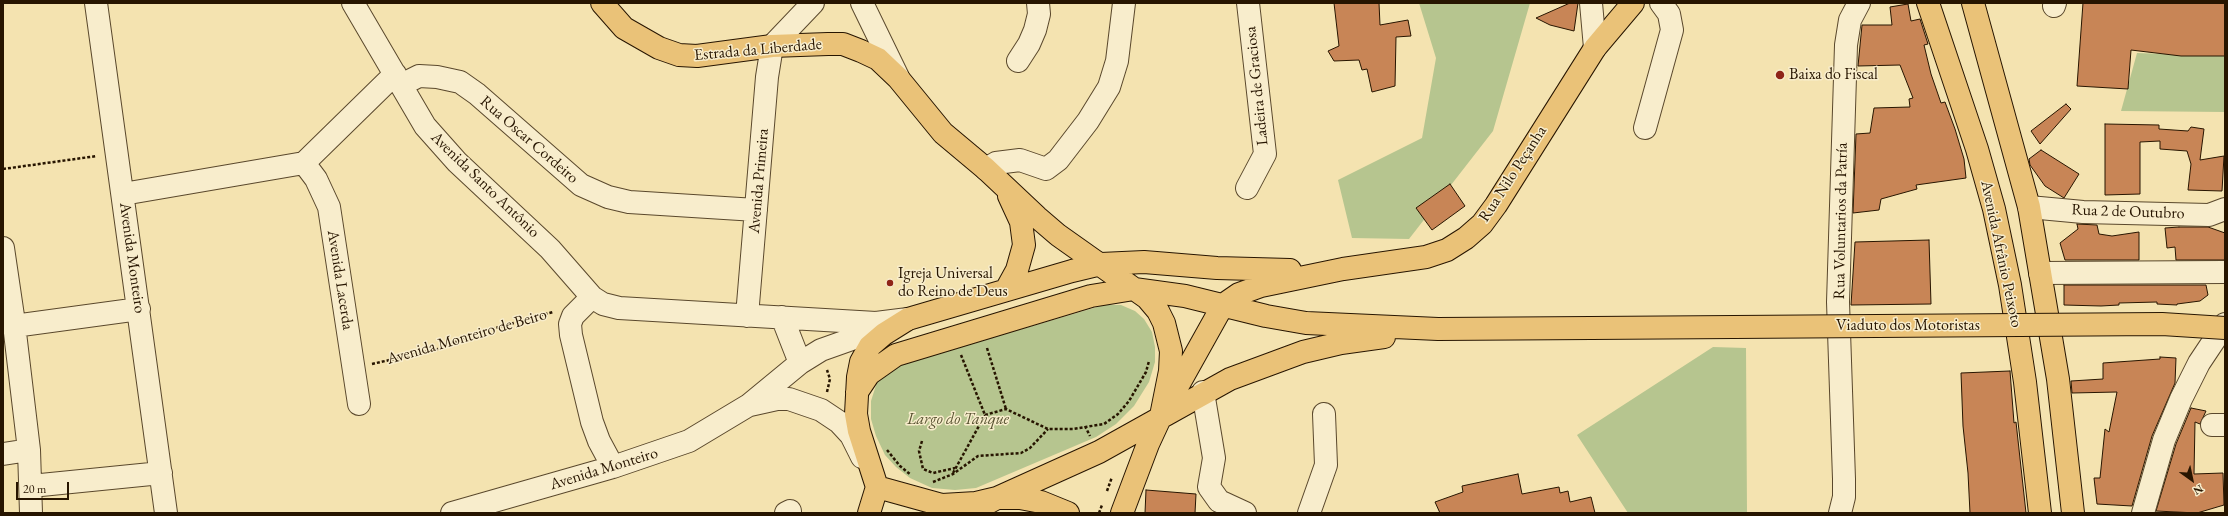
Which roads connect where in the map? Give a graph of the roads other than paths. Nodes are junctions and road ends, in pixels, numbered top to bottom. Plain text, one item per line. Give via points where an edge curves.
1 (96, 3) edge
2 (353, 3) edge
3 (602, 3) edge
4 (813, 3) edge
5 (862, 3) edge
6 (1038, 3) edge
7 (1124, 3) edge
8 (1248, 3) edge
9 (1591, 3) edge
10 (1632, 3) edge
11 (1661, 3) edge
12 (1859, 3) edge
13 (1928, 3) edge
14 (1974, 3) edge
15 (772, 46) junction
16 (1595, 48) junction
17 (1018, 60) dead end
18 (898, 78) junction
19 (398, 79) junction
20 (1645, 128) dead end
21 (304, 163) junction
22 (986, 169) junction
23 (1002, 184) junction
24 (1247, 188) dead end
25 (123, 194) junction
26 (2029, 207) junction
27 (756, 210) junction
28 (2220, 216) edge
29 (1058, 235) junction
30 (1024, 244) junction
31 (3, 248) edge
32 (1100, 264) junction
33 (1343, 269) junction
34 (2225, 272) edge
35 (2040, 273) junction
36 (1134, 289) junction
37 (1006, 290) junction
38 (587, 302) junction
39 (1224, 305) junction
40 (139, 309) junction
41 (747, 316) junction
42 (782, 317) junction
43 (908, 319) junction
44 (10, 320) edge
45 (2225, 324) edge
46 (2225, 328) edge
47 (1438, 329) junction
48 (800, 363) junction
49 (778, 380) junction
50 (857, 392) junction
51 (1203, 392) junction
52 (789, 399) junction
53 (359, 404) dead end
54 (749, 405) junction
55 (1324, 414) dead end
56 (1161, 416) junction
57 (29, 450) junction
58 (3, 454) edge
59 (613, 467) junction
60 (161, 473) junction
61 (31, 486) junction
62 (877, 487) junction
63 (997, 498) junction
64 (31, 513) edge
65 (166, 513) edge
66 (452, 513) edge
67 (869, 513) edge
68 (969, 513) edge
69 (1068, 513) edge
70 (1122, 513) edge
71 (1245, 513) edge
72 (1309, 513) edge
73 (1840, 513) edge
74 (2040, 513) edge
75 (2073, 513) edge
76 (2143, 513) edge

1 - 25 street, Avenida Monteiro
2 - 19 street, Avenida Santo Antônio
3 - 15 main road, Estrada da Liberdade via 624,28 659,48 679,55 697,56
4 - 15 street
5 - 18 street
6 - 17 street via 1039,14 1035,30
7 - 22 street via 1117,62 1109,86 1088,121 1058,160 1046,168 1020,160 996,163
8 - 24 street, Ladeira de Graciosa via 1265,154
9 - 16 street
10 - 16 main road, Rua Nilo Peçanha
11 - 20 street via 1669,14 1672,30
12 - 73 street, Rua Voluntarios da Patría via 1850,20 1845,53 1838,302 1844,479 1844,497
13 - 74 main road, Avenida Afrânio Peixoto via 1977,149 1994,209 2010,285 2025,382
14 - 26 main road, Avenida Afrânio Peixoto
15 - 18 main road, Estrada da Liberdade via 804,43 843,44 878,59
15 - 27 street, Avenida Primeira
16 - 33 main road, Rua Nilo Peçanha via 1482,224 1447,250 1426,257
18 - 22 main road, Estrada da Liberdade via 944,133
19 - 21 street, Rua Oscar Cordeiro
19 - 27 street, Rua Oscar Cordeiro via 419,76 460,82 581,185 608,197 629,202
19 - 38 street, Avenida Santo Antônio via 425,126 457,162 550,249
21 - 25 street
21 - 53 street, Avenida Lacerda via 316,179 329,207
22 - 23 main road, Estrada da Liberdade
23 - 29 main road, Estrada da Liberdade
23 - 30 main road via 1017,211
25 - 40 street, Avenida Monteiro
26 - 28 street, Rua 2 de Outubro via 2083,212
26 - 35 main road, Avenida Afrânio Peixoto
27 - 41 street, Avenida Primeira
29 - 30 main road via 1038,233
29 - 32 main road, Estrada da Liberdade
30 - 37 main road via 1016,270
31 - 44 street
32 - 33 main road, Rua Nilo Peçanha via 1144,262 1253,270
32 - 36 main road, Estrada da Liberdade
32 - 37 main road
33 - 39 main road, Rua Nilo Peçanha via 1261,286 1238,294
34 - 35 street
35 - 75 main road, Avenida Afrânio Peixoto via 2058,379
36 - 39 main road via 1185,296
36 - 50 main road via 1090,296 910,350 880,365 869,374
36 - 56 main road, Estrada da Liberdade via 1147,298 1158,311 1171,351 1170,371
37 - 43 main road
38 - 41 street via 619,308
38 - 59 street via 573,316 570,324 571,335 592,422
39 - 47 main road via 1306,323
39 - 56 main road
40 - 44 street
40 - 60 street, Avenida Monteiro
41 - 42 street
42 - 43 street via 876,323
42 - 48 street
43 - 48 street via 821,350
43 - 50 main road via 870,346 861,362
44 - 57 street
45 - 76 street via 2199,363 2181,399 2164,440
46 - 47 main road, Viaduto dos Motoristas, bridge via 2154,324
47 - 51 main road via 1341,343 1304,352 1250,371
48 - 49 street
49 - 52 street
49 - 54 street
50 - 62 main road via 856,414 859,432
51 - 56 main road
51 - 71 street via 1214,458 1209,487 1219,501
52 - 54 street
52 - 62 street via 821,410 839,422 850,435
54 - 59 street, Avenida Monteiro via 689,441
55 - 72 street via 1326,465
56 - 63 main road via 1099,452
56 - 70 main road
57 - 58 street
57 - 61 street
59 - 66 street, Avenida Monteiro
60 - 61 street
60 - 65 street, Avenida Monteiro
61 - 64 street
62 - 63 main road via 942,505 976,503
62 - 67 main road
63 - 68 main road
63 - 69 main road via 1020,498 1041,502

